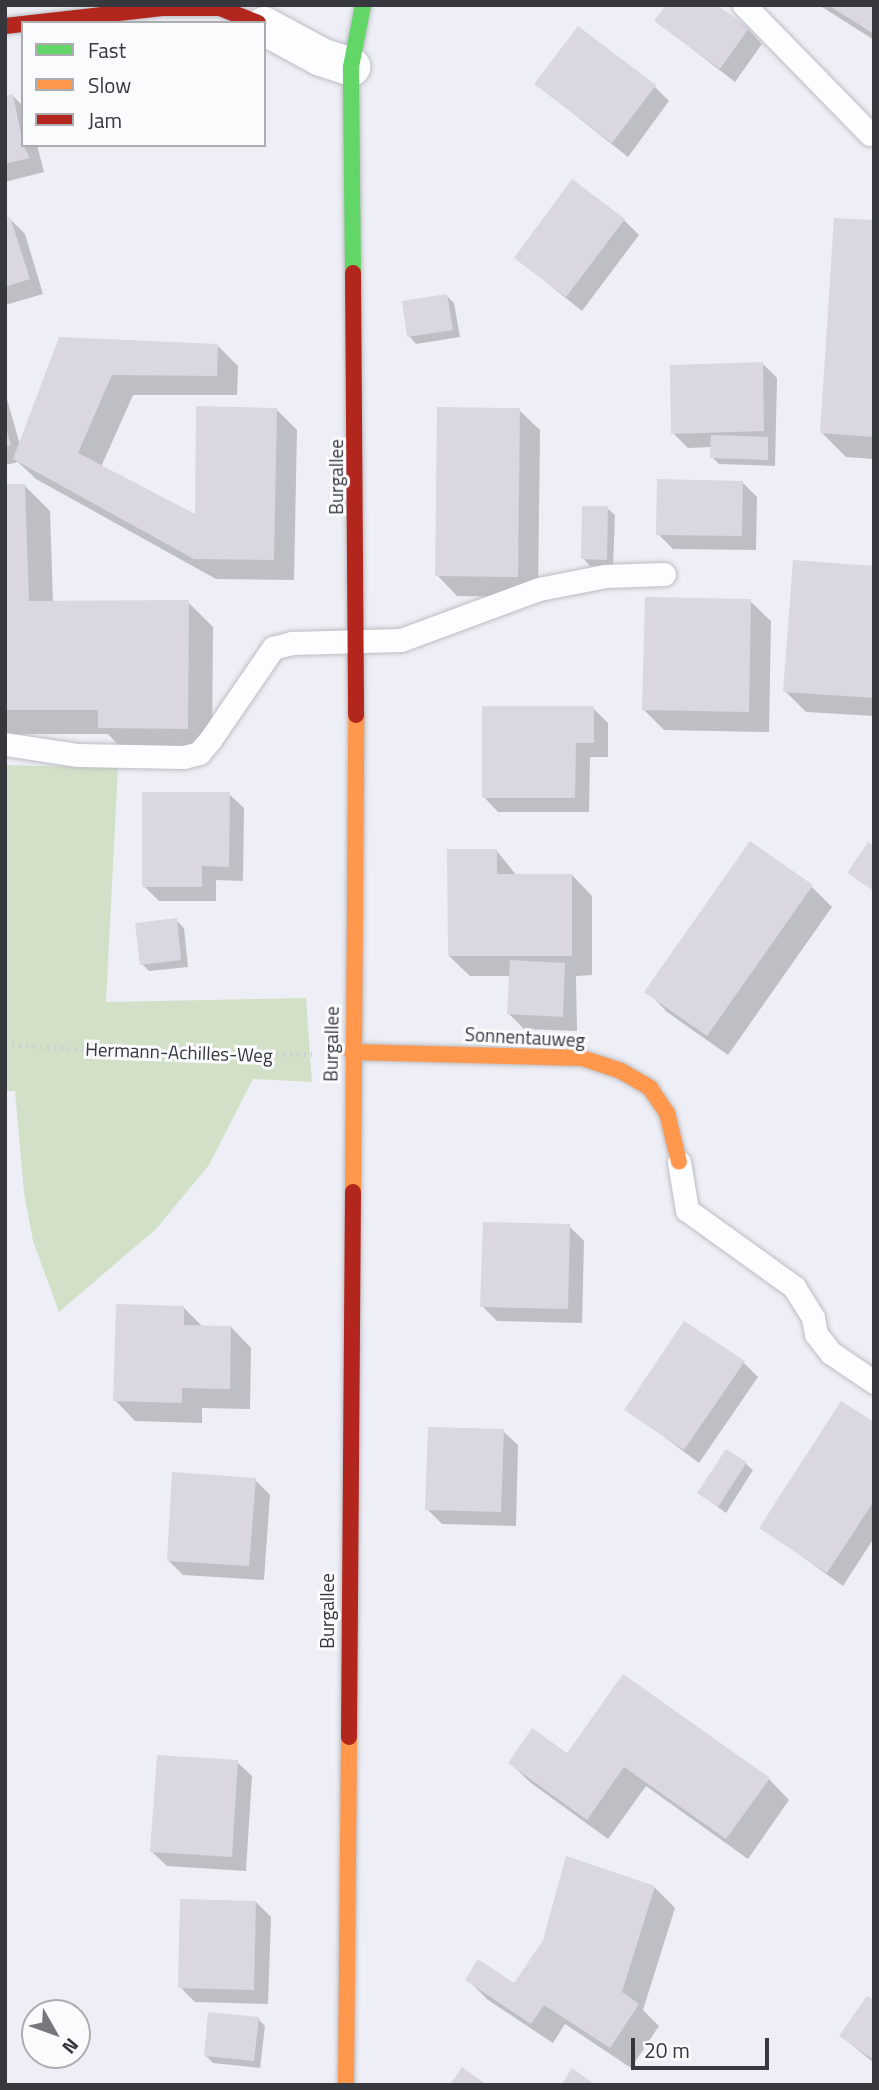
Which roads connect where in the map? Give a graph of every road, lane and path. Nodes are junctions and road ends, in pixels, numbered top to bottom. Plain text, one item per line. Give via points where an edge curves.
1 (363, 5) edge
2 (744, 5) edge
3 (222, 7) edge
4 (49, 21) edge
5 (254, 21) edge
6 (266, 27) edge
7 (351, 67) junction
8 (870, 134) dead end
9 (664, 575) dead end
10 (357, 641) junction
11 (5, 744) edge
12 (5, 1044) edge
13 (352, 1052) junction
14 (679, 1162) joint
15 (874, 1382) edge
16 (346, 2085) edge

1 - 7 street, Burgallee
2 - 8 lane
3 - 4 street via 162,8
3 - 5 street
6 - 7 street via 321,57
7 - 10 street, Burgallee
9 - 10 lane via 561,584 426,635
10 - 11 lane via 273,648 199,753 184,757 78,755
10 - 13 street, Burgallee
12 - 13 path, Hermann-Achilles-Weg via 205,1055
13 - 14 street, Sonnentauweg via 582,1058 621,1071 650,1088 667,1113
13 - 16 street, Burgallee
14 - 15 lane via 687,1210 794,1287 813,1318 816,1334 831,1353

